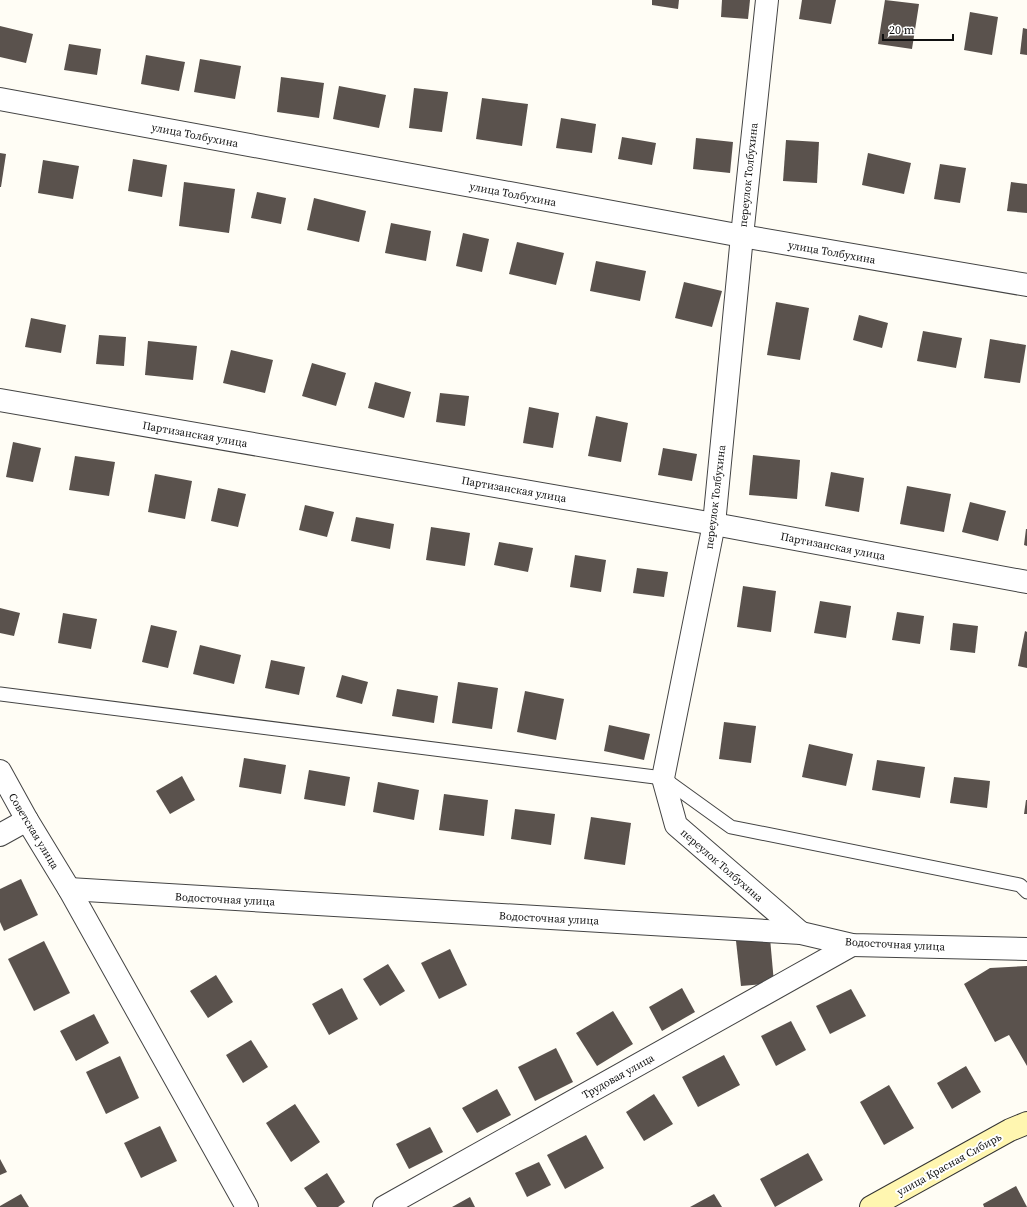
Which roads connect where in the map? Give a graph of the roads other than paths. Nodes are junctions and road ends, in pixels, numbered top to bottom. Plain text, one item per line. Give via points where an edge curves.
1 (768, 0) edge
2 (0, 99) edge
3 (742, 236) junction
4 (1027, 285) edge
5 (0, 400) edge
6 (714, 524) junction
7 (1027, 582) edge
8 (0, 694) edge
9 (0, 771) edge
10 (663, 778) junction
11 (27, 820) junction
12 (0, 835) edge
13 (70, 889) junction
14 (1027, 892) edge
15 (801, 933) junction
16 (852, 945) junction
17 (1027, 949) edge
18 (1027, 1123) edge
19 (247, 1207) edge
20 (384, 1207) edge
21 (871, 1207) edge

1 - 3 street, переулок Толбухина
2 - 3 street, улица Толбухина
3 - 4 street, улица Толбухина
3 - 6 street, переулок Толбухина
5 - 6 street, Партизанская улица
6 - 7 street, Партизанская улица
6 - 10 street, переулок Толбухина
8 - 10 lane
9 - 11 street, Советская улица
10 - 14 lane via 731,827 1020,885
10 - 15 street, переулок Толбухина via 676,825
11 - 12 street
11 - 13 street, Советская улица
13 - 15 street, Водосточная улица
13 - 19 street, Советская улица
15 - 16 street, Водосточная улица
16 - 17 street, Водосточная улица
16 - 20 street, Трудовая улица
18 - 21 main road, улица Красная Сибирь

